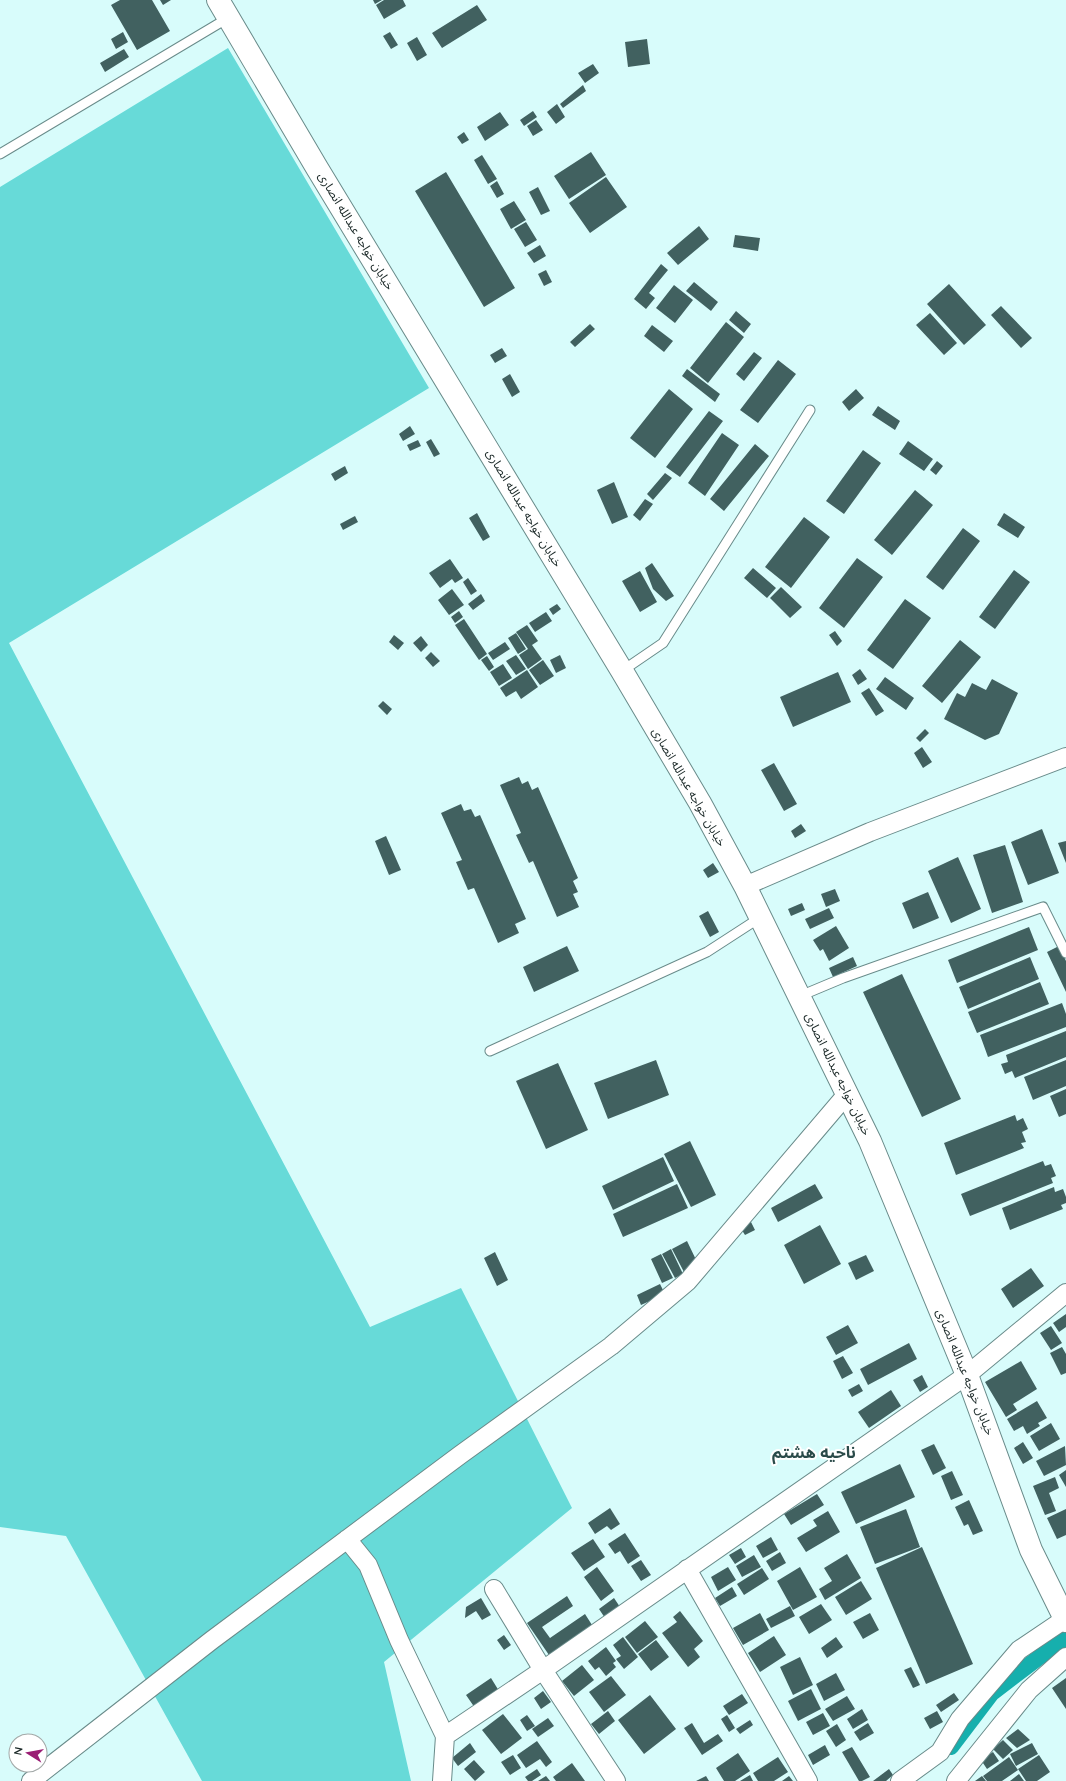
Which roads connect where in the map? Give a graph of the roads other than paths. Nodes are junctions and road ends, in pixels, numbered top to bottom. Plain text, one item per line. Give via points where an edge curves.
1 (223, 9) edge
2 (0, 154) edge
3 (810, 410) dead end
4 (622, 672) junction
5 (1066, 758) edge
6 (745, 886) junction
7 (761, 918) junction
8 (1066, 953) edge
9 (800, 996) junction
10 (490, 1051) dead end
11 (847, 1094) junction
12 (1066, 1293) edge
13 (967, 1375) junction
14 (347, 1539) junction
15 (687, 1569) junction
16 (494, 1589) dead end
17 (1060, 1593) edge
18 (1065, 1620) edge
19 (1066, 1657) edge
20 (543, 1670) junction
21 (445, 1736) junction
22 (31, 1781) edge
23 (442, 1781) edge
24 (616, 1781) edge
25 (808, 1781) edge
26 (900, 1781) edge
27 (956, 1781) edge

1 - 2 lane
1 - 4 street, خیابان خواجه عبدالله انصاری
3 - 4 lane via 663,643
4 - 6 street, خیابان خواجه عبدالله انصاری via 700,802
5 - 6 street via 870,832
6 - 7 street, خیابان خواجه عبدالله انصاری
7 - 9 street, خیابان خواجه عبدالله انصاری
7 - 10 lane via 707,952
8 - 9 lane via 1043,907 843,978
9 - 11 street, خیابان خواجه عبدالله انصاری
11 - 13 street, خیابان خواجه عبدالله انصاری via 870,1142
11 - 14 street via 688,1281 611,1346
12 - 13 street
13 - 15 street
13 - 17 street, خیابان خواجه عبدالله انصاری via 1031,1550
14 - 21 street via 368,1565 399,1640
14 - 22 street
15 - 20 street
15 - 25 street
16 - 20 street
17 - 18 street, خیابان خواجه عبدالله انصاری
18 - 26 street via 1019,1650 960,1719 940,1752
19 - 27 street via 1028,1690
20 - 21 street
20 - 24 street
21 - 23 street

